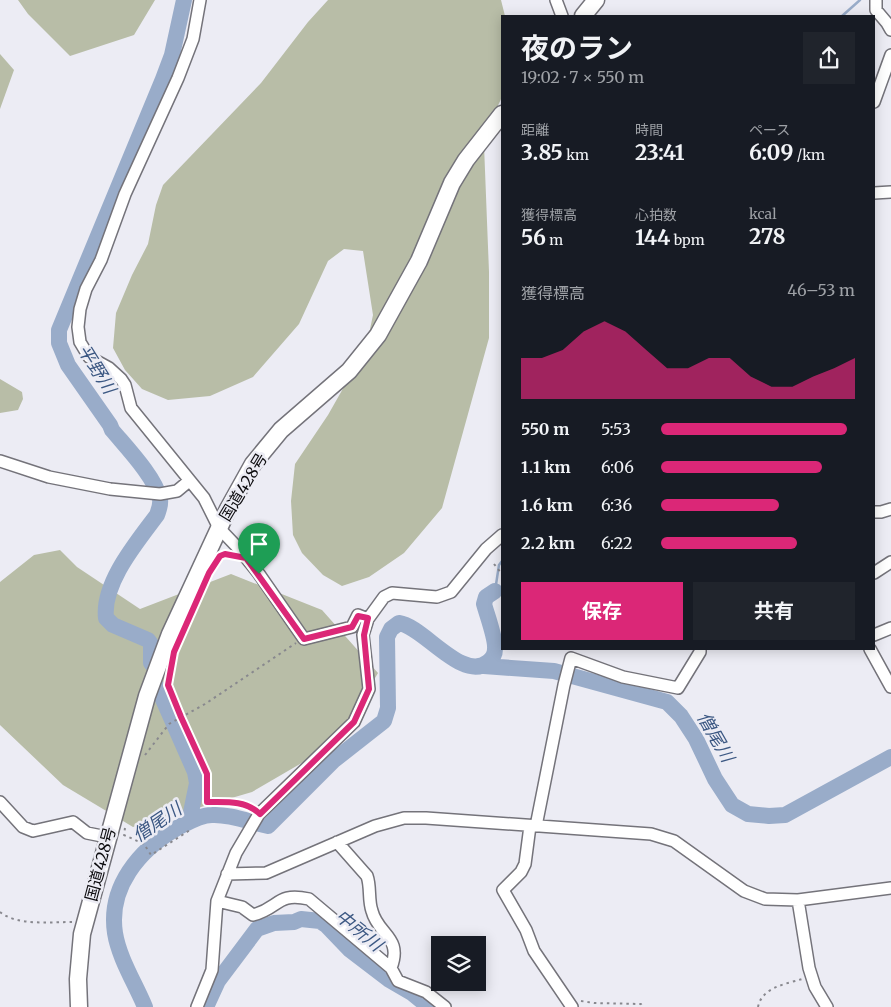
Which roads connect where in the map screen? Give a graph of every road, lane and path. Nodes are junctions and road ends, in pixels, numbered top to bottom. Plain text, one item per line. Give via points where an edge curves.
1 (200, 0) edge
2 (556, 0) edge
3 (596, 0) edge
4 (876, 0) edge
5 (562, 15) edge
6 (584, 15) edge
7 (891, 30) edge
8 (891, 54) edge
9 (875, 99) edge
10 (501, 115) edge
11 (891, 192) edge
12 (875, 194) edge
13 (0, 460) edge
14 (189, 482) junction
15 (891, 509) edge
16 (875, 512) edge
17 (219, 528) junction
18 (501, 536) edge
19 (246, 558) junction
20 (216, 562) dead end
21 (891, 562) edge
22 (494, 564) dead end
23 (875, 571) edge
24 (501, 573) edge
25 (368, 618) junction
26 (891, 628) edge
27 (875, 635) edge
28 (304, 639) junction
29 (700, 650) edge
30 (871, 650) edge
31 (170, 666) dead end
32 (891, 686) edge
33 (181, 717) junction
34 (140, 761) dead end
35 (0, 802) edge
36 (260, 814) junction
37 (533, 826) junction
38 (125, 828) dead end
39 (190, 830) dead end
40 (107, 837) junction
41 (337, 842) junction
42 (227, 874) junction
43 (891, 888) edge
44 (798, 900) junction
45 (217, 901) junction
46 (0, 912) edge
47 (85, 923) junction
48 (391, 968) junction
49 (810, 973) junction
50 (568, 1004) edge
51 (79, 1007) edge
52 (197, 1007) edge
53 (445, 1007) edge
54 (643, 1007) edge
55 (758, 1007) edge
56 (827, 1007) edge

1 - 14 street via 193,39 86,289 78,327 80,342 88,357 121,379 131,408
2 - 5 street
3 - 6 highway
4 - 7 street via 876,10
8 - 9 street
10 - 17 highway, 国道428号 via 466,160 452,184 419,261 378,335 349,371 297,415 267,447 253,464
11 - 12 street
13 - 14 street via 49,477 110,489 160,494 177,491
14 - 17 street via 204,498
15 - 16 street
17 - 19 street
17 - 40 highway, 国道428号 via 154,676
18 - 25 street via 451,592 437,597 392,593 384,597
19 - 20 path via 225,554
19 - 28 street
21 - 23 street
22 - 24 path
25 - 28 street via 358,616 352,627
25 - 36 street via 364,635 369,689 354,722
26 - 27 street
28 - 33 path
29 - 37 street via 678,688 623,678 571,658
30 - 32 street
31 - 33 path via 168,685
33 - 34 path via 163,729
33 - 36 path via 207,774 207,802 232,802
35 - 40 street via 23,827 33,831 74,822 87,833
36 - 42 street
37 - 41 street via 404,818
37 - 44 street via 650,834 674,842 744,891 765,899
37 - 50 street via 525,864 503,890 534,951
38 - 39 path via 124,835 144,844 151,855
40 - 47 highway, 国道428号
41 - 42 street via 266,873
41 - 48 street via 367,876 372,914 392,942 394,960
42 - 45 street
43 - 44 street
44 - 49 street
45 - 48 street via 242,906 253,916 280,899 295,896 309,900
45 - 52 street via 212,970
46 - 47 path via 18,921
47 - 51 highway, 国道428号 via 80,956
48 - 53 street via 398,981 426,992
49 - 55 path via 772,989 764,995
49 - 56 street
50 - 54 path via 641,1004

